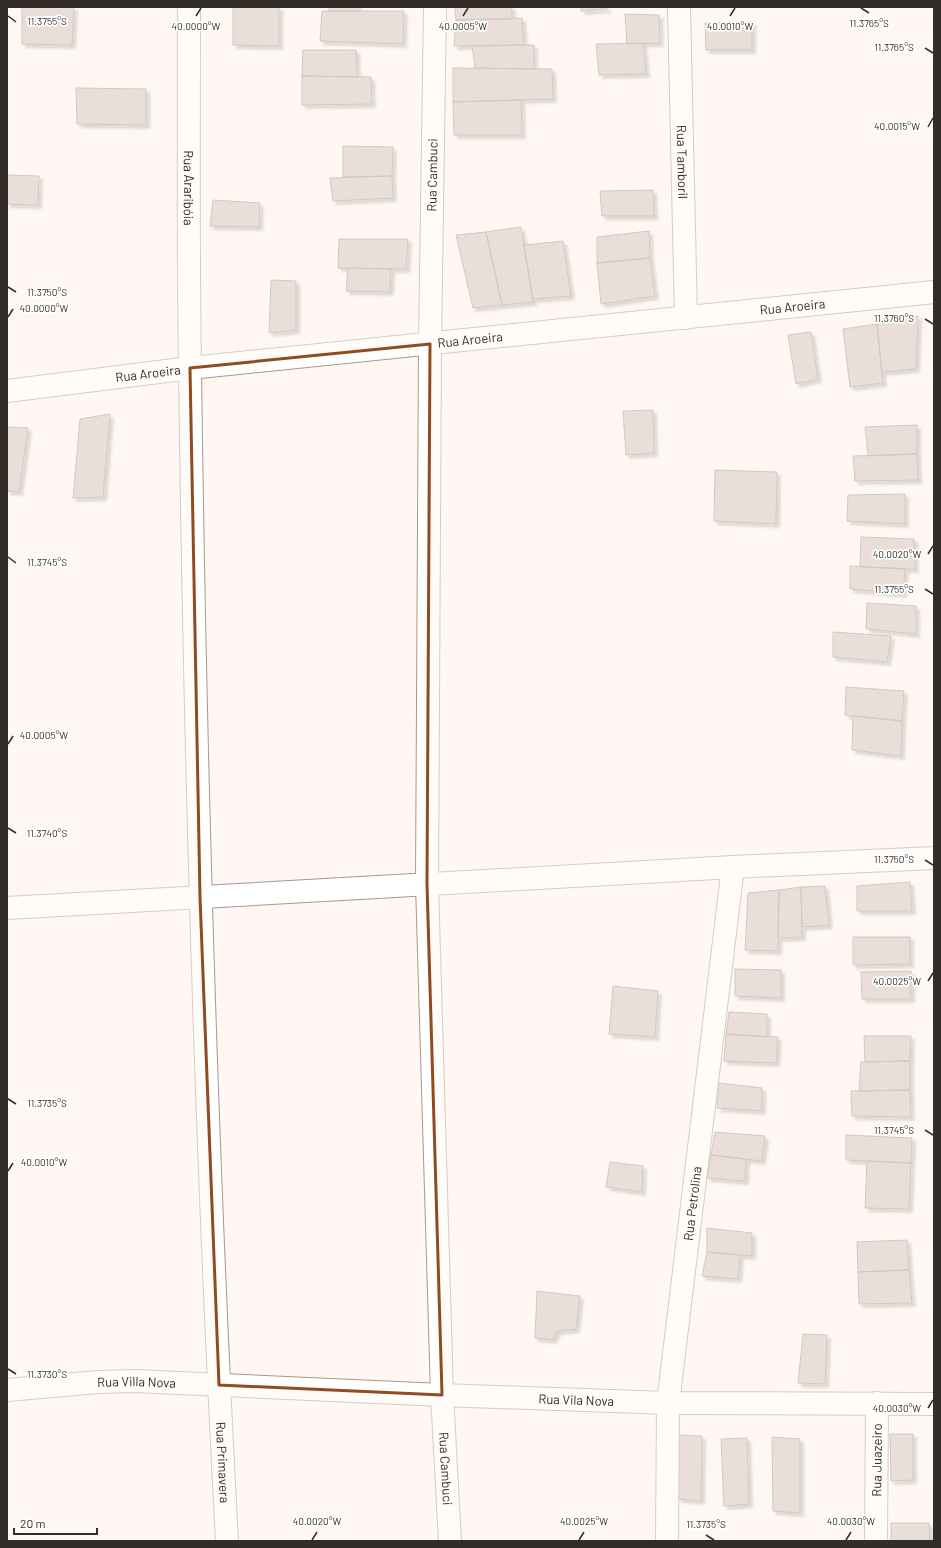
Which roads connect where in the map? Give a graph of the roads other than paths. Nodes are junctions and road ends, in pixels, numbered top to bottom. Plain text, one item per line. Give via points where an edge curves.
1 (189, 7) edge
2 (435, 7) edge
3 (679, 7) edge
4 (934, 292) edge
5 (686, 318) junction
6 (430, 344) junction
7 (190, 368) junction
8 (7, 391) edge
9 (934, 858) edge
10 (733, 867) junction
11 (427, 884) junction
12 (200, 897) junction
13 (7, 908) edge
14 (218, 1385) junction
15 (7, 1390) edge
16 (442, 1395) junction
17 (668, 1403) junction
18 (877, 1403) junction
19 (934, 1404) edge
20 (227, 1541) edge
21 (450, 1541) edge
22 (667, 1541) edge
23 (876, 1541) edge

1 - 7 street, Rua Araribóia
2 - 6 street, Rua Cambuci
3 - 5 street, Rua Tamboril
4 - 5 street, Rua Aroeira
5 - 6 street, Rua Aroeira
6 - 7 street, Rua Aroeira
6 - 11 street, Rua Cambuci
7 - 8 street, Rua Aroeira
7 - 12 street, Rua Araribóia
9 - 10 street
10 - 11 street
10 - 17 street, Rua Petrolina
11 - 12 street
11 - 16 street, Rua Cambuci
12 - 13 street
12 - 14 street, Rua Primavera
14 - 15 street, Rua Villa Nova via 106,1382
14 - 16 street, Rua Vila Nova
14 - 20 street, Rua Primavera
16 - 17 street, Rua Vila Nova
16 - 21 street, Rua Cambuci
17 - 18 street, Rua Vila Nova
17 - 22 street, Rua Petrolina
18 - 19 street, Rua Vila Nova
18 - 23 street, Rua Juazeiro

